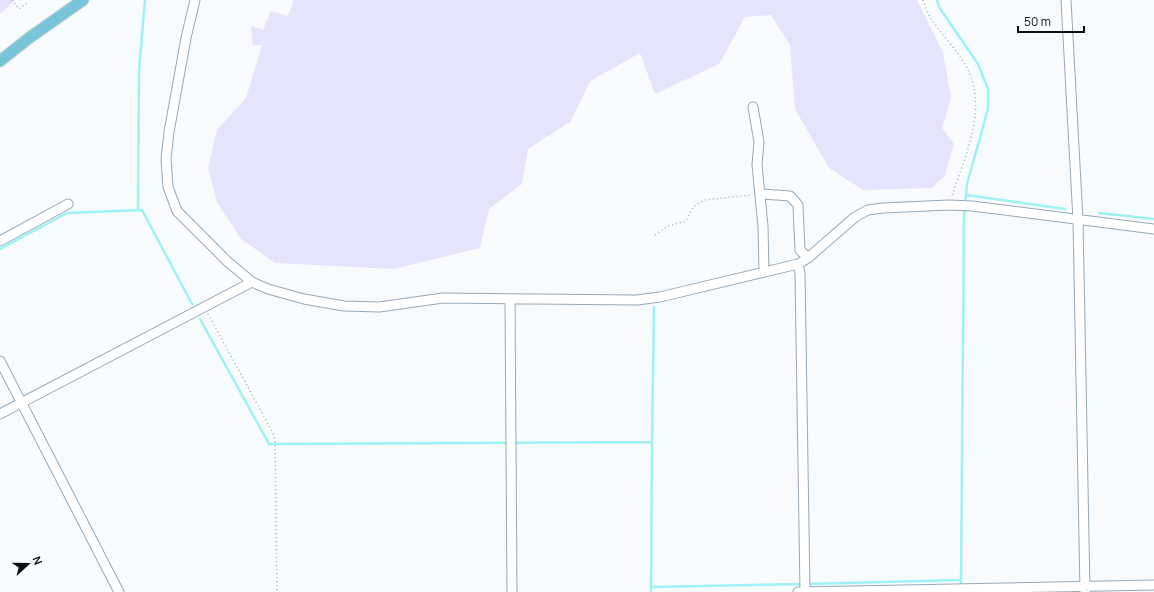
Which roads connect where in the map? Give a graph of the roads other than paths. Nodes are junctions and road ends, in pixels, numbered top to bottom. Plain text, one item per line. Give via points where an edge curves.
1 (84, 0) edge
2 (195, 0) edge
3 (1066, 0) edge
4 (0, 61) edge
5 (753, 107) dead end
6 (760, 194) junction
7 (68, 204) dead end
8 (1078, 220) junction
9 (1154, 229) edge
10 (0, 240) edge
11 (808, 258) junction
12 (798, 264) junction
13 (764, 272) junction
14 (252, 282) junction
15 (510, 300) junction
16 (0, 361) edge
17 (21, 403) junction
18 (0, 414) edge
19 (1154, 585) edge
20 (804, 588) edge
21 (1085, 589) edge
22 (119, 592) edge
23 (512, 592) edge

1 - 4 main road
2 - 14 street via 169,132 166,158 168,187 177,211
3 - 8 street
5 - 6 street via 758,142
6 - 11 street via 790,196 798,205 800,250
6 - 13 street
7 - 10 street
8 - 9 street
8 - 11 street via 972,206 868,210 855,217
8 - 21 street
11 - 12 street
12 - 13 street
12 - 20 street
13 - 15 street via 660,297 637,300
14 - 15 street via 304,300 344,306 378,307 443,298
14 - 17 street
15 - 23 street
16 - 17 street
17 - 18 street
17 - 22 street
19 - 21 street
20 - 21 street

